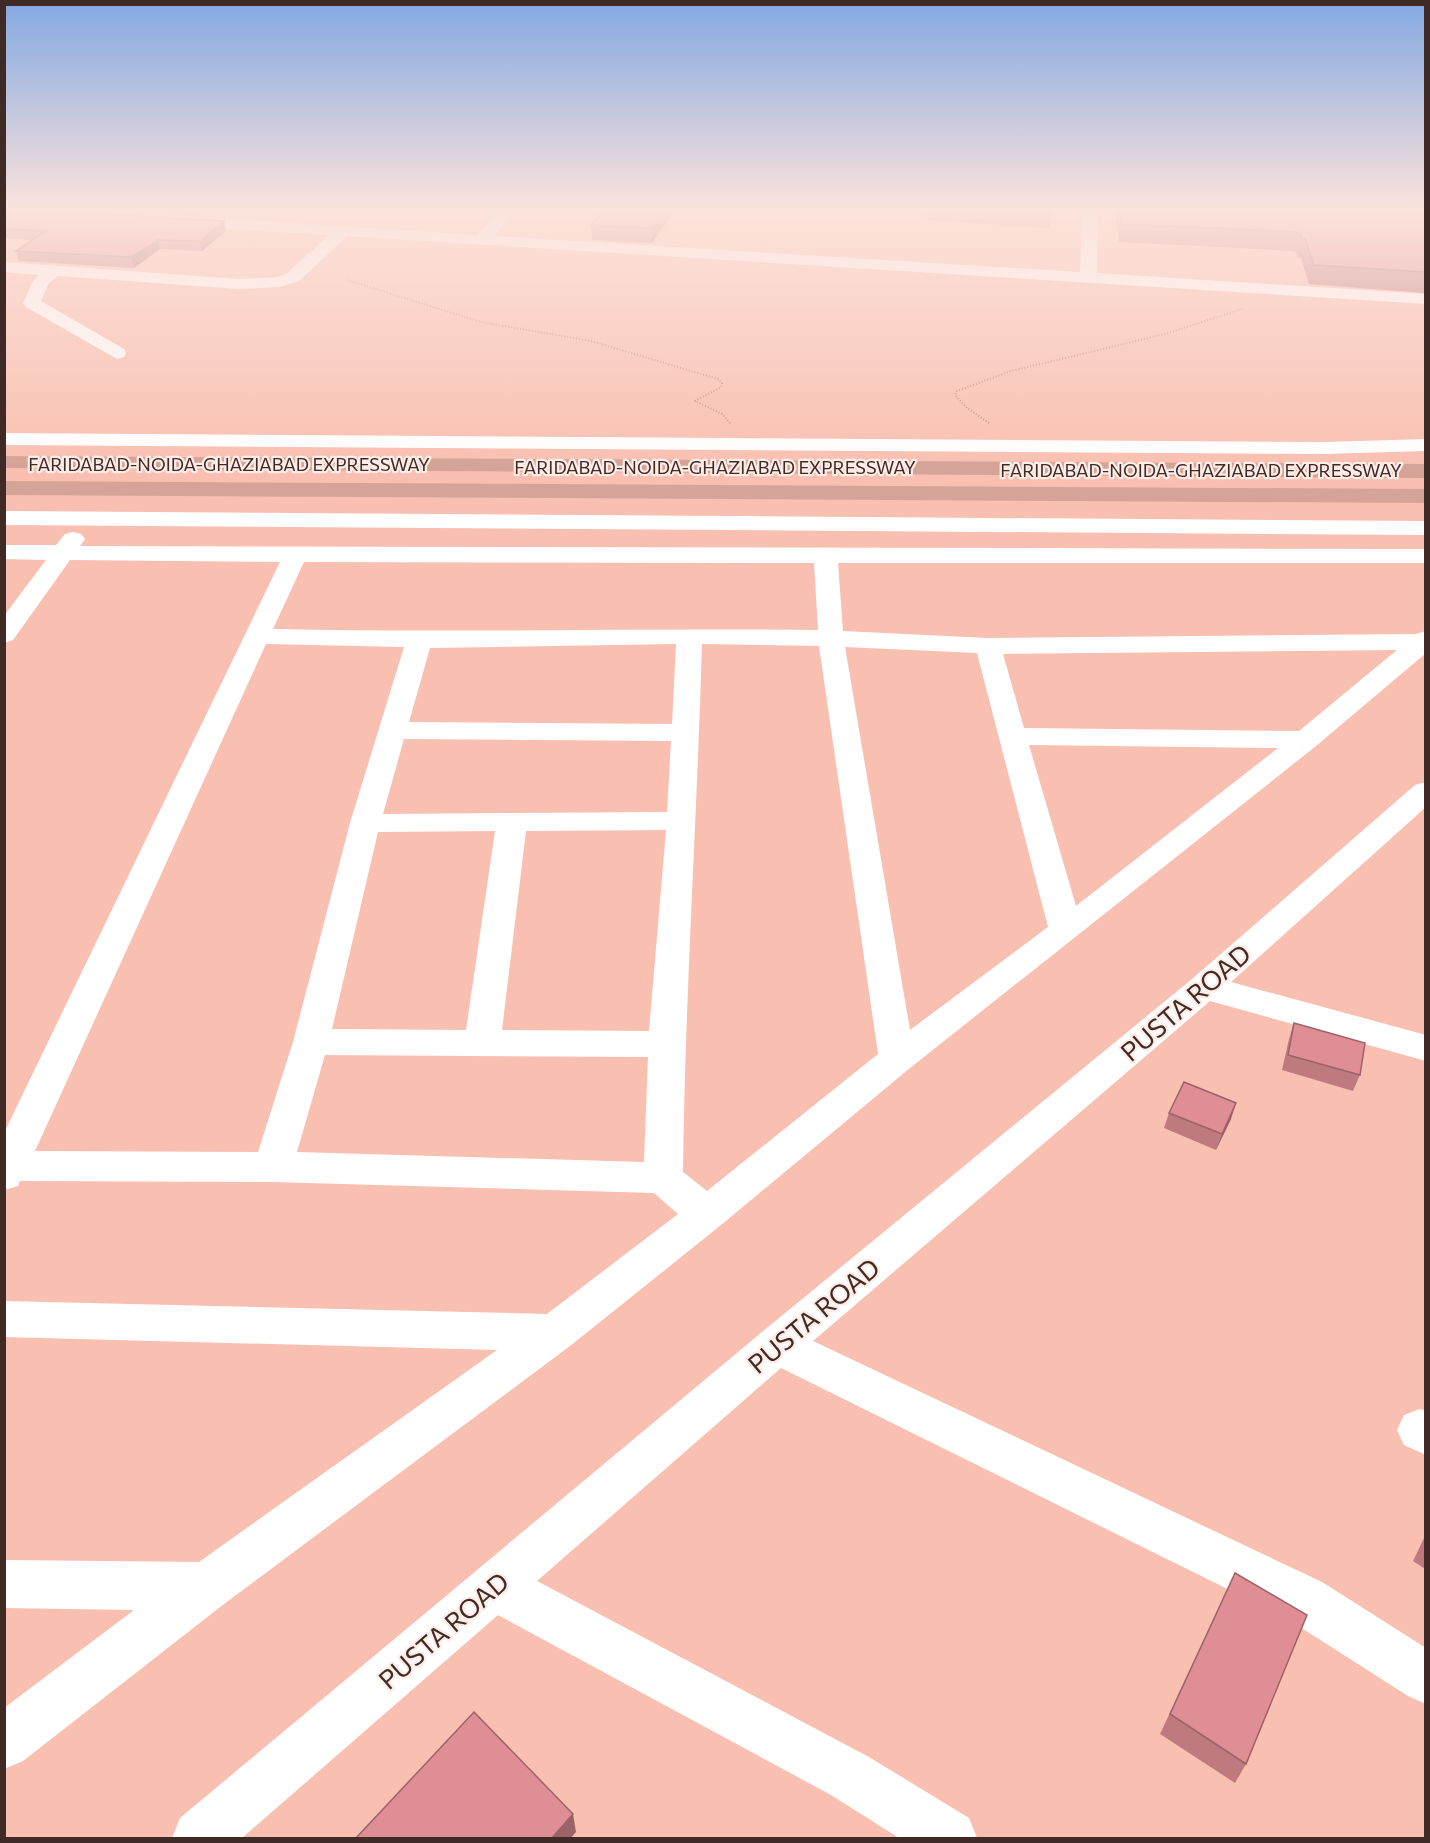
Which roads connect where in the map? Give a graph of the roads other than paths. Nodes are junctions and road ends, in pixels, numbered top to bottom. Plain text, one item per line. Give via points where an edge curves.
1 (36, 294) edge
2 (1340, 294) edge
3 (1425, 299) edge
4 (117, 353) dead end
5 (4, 439) edge
6 (1425, 445) edge
7 (1379, 447) junction
8 (4, 462) edge
9 (1425, 470) edge
10 (4, 488) edge
11 (1425, 496) edge
12 (4, 518) edge
13 (87, 519) junction
14 (1425, 528) edge
15 (4, 552) edge
16 (63, 552) junction
17 (296, 555) junction
18 (825, 555) junction
19 (1425, 556) edge
20 (4, 635) edge
21 (258, 636) junction
22 (689, 636) junction
23 (831, 638) junction
24 (418, 640) junction
25 (1423, 640) edge
26 (988, 646) junction
27 (391, 730) junction
28 (683, 733) junction
29 (1011, 736) junction
30 (1306, 740) junction
31 (1425, 791) edge
32 (682, 821) junction
33 (512, 822) junction
34 (365, 823) junction
35 (1066, 930) junction
36 (1204, 987) junction
37 (311, 1042) junction
38 (666, 1044) junction
39 (482, 1045) junction
40 (1425, 1048) edge
41 (897, 1059) junction
42 (273, 1167) junction
43 (7, 1170) edge
44 (663, 1178) junction
45 (707, 1214) junction
46 (4, 1319) edge
47 (555, 1333) junction
48 (777, 1345) junction
49 (4, 1584) edge
50 (495, 1586) junction
51 (206, 1587) junction
52 (1425, 1678) edge
53 (4, 1742) edge
54 (200, 1839) edge
55 (949, 1839) edge

1 - 4 street via 32,303
2 - 3 street
5 - 7 street
6 - 7 street
7 - 9 main road
8 - 9 main road, FARIDABAD-NOIDA-GHAZIABAD EXPRESSWAY
10 - 11 main road, FARIDABAD-NOIDA-GHAZIABAD EXPRESSWAY
12 - 13 street
13 - 14 street
13 - 16 street
15 - 16 street
16 - 17 street
16 - 20 street
17 - 18 street
17 - 21 street
18 - 19 street
18 - 23 street
21 - 24 street
21 - 43 street
22 - 23 street
22 - 24 street
22 - 28 street
23 - 26 street
23 - 41 street
24 - 27 street
25 - 26 street
25 - 30 street
26 - 29 street
27 - 28 street
27 - 34 street
28 - 32 street
29 - 30 street
29 - 35 street
30 - 35 street
31 - 36 street, PUSTA ROAD
32 - 33 street
32 - 38 street
33 - 34 street
33 - 39 street
34 - 37 street
35 - 41 street
36 - 40 street
36 - 48 street, PUSTA ROAD
37 - 39 street
37 - 42 street
38 - 39 street
38 - 44 street
41 - 45 street
42 - 43 street
42 - 44 street
44 - 45 street
45 - 47 street
46 - 47 street
47 - 51 street
48 - 50 street, PUSTA ROAD
48 - 52 street via 1304,1600
49 - 51 street
50 - 54 street, PUSTA ROAD
50 - 55 street via 850,1776
51 - 53 street

